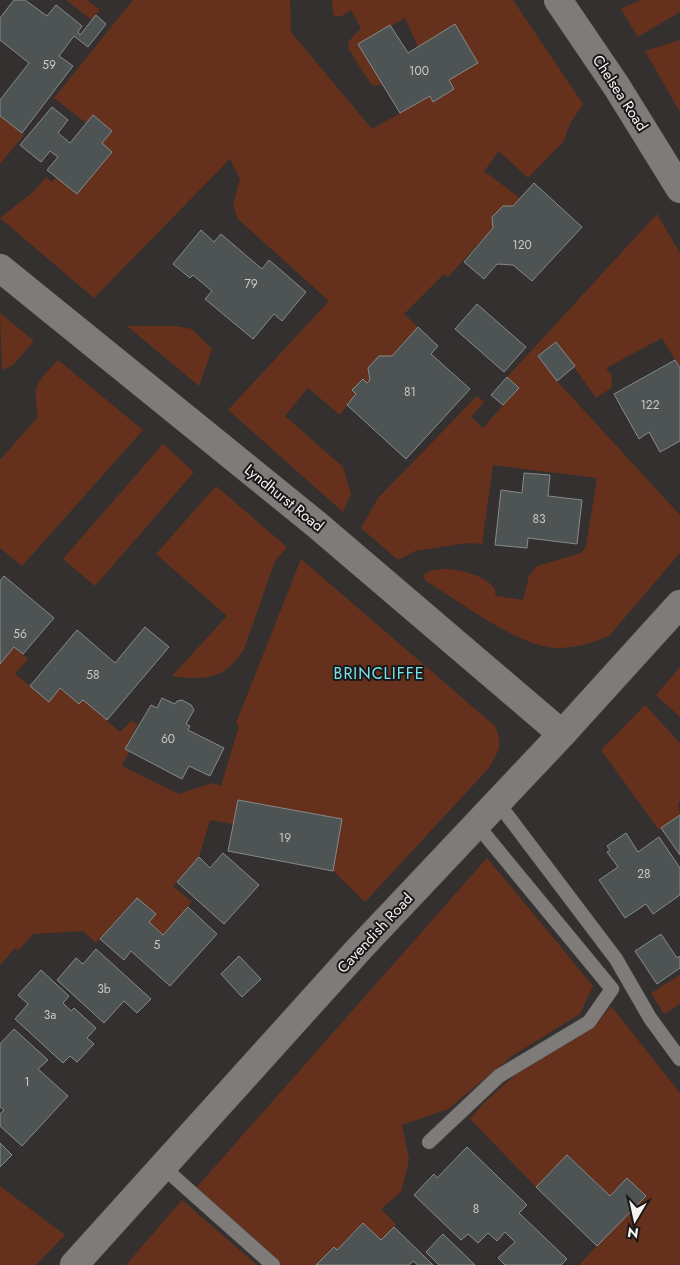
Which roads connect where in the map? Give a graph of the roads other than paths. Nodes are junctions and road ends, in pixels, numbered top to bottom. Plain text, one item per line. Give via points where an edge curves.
1 (558, 0) edge
2 (680, 189) edge
3 (0, 268) edge
4 (680, 604) edge
5 (562, 734) junction
6 (498, 803) junction
7 (477, 825) junction
8 (680, 1059) edge
9 (429, 1142) dead end
10 (164, 1168) junction
11 (74, 1265) edge
12 (273, 1265) edge

1 - 2 street, Chelsea Road via 618,87
3 - 5 street, Lyndhurst Road via 316,524
4 - 5 street, Cavendish Road
5 - 6 street, Cavendish Road
6 - 7 street, Cavendish Road
6 - 8 lane via 616,959 650,1018
7 - 9 lane via 612,989 589,1022 499,1076
7 - 10 street, Cavendish Road via 360,948
10 - 11 street, Cavendish Road
10 - 12 lane

